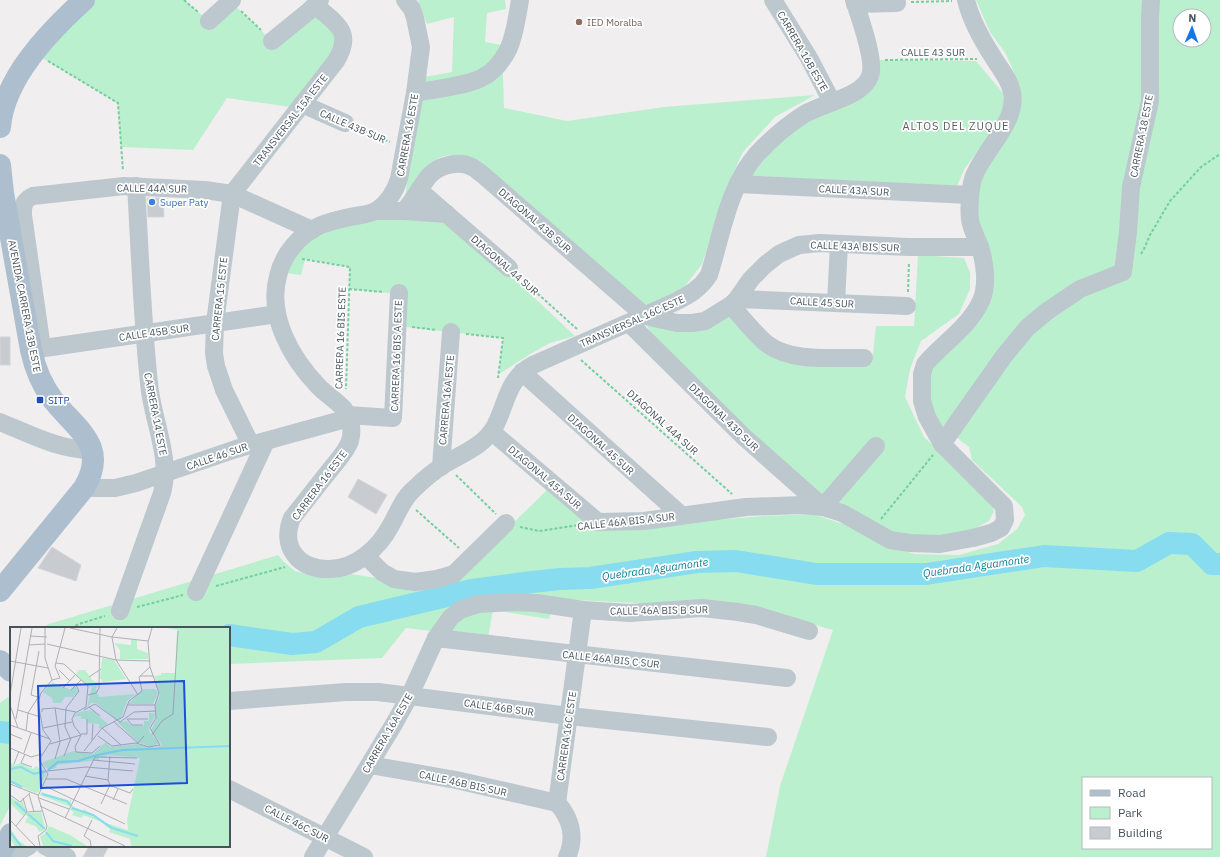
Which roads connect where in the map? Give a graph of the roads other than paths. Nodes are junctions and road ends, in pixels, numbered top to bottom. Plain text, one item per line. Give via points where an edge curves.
1 (84, 0) edge
2 (405, 0) edge
3 (520, 0) edge
4 (774, 0) edge
5 (966, 0) edge
6 (1151, 0) edge
7 (231, 1) edge
8 (854, 2) edge
9 (318, 3) edge
10 (897, 3) road end
11 (209, 21) dead end
12 (272, 41) road end
13 (30, 58) junction
14 (0, 93) edge
15 (415, 93) junction
16 (832, 102) junction
17 (302, 104) junction
18 (345, 123) road end
19 (0, 127) edge
20 (0, 165) edge
21 (738, 184) junction
22 (130, 186) junction
23 (419, 190) junction
24 (232, 194) junction
25 (970, 195) junction
26 (376, 211) junction
27 (404, 211) junction
28 (447, 214) junction
29 (312, 230) junction
30 (839, 244) junction
31 (980, 248) junction
32 (7, 257) edge
33 (509, 268) road end
34 (398, 293) road end
35 (734, 302) junction
36 (836, 303) junction
37 (907, 306) road end
38 (277, 314) junction
39 (637, 319) junction
40 (215, 323) junction
41 (452, 332) dead end
42 (145, 333) junction
43 (37, 349) junction
44 (864, 358) dead end
45 (522, 372) junction
46 (347, 414) junction
47 (393, 418) joint
48 (0, 422) edge
49 (492, 432) junction
50 (258, 443) junction
51 (942, 444) junction
52 (876, 446) dead end
53 (92, 450) junction
54 (443, 466) junction
55 (166, 473) junction
56 (84, 488) junction
57 (823, 507) junction
58 (681, 515) junction
59 (598, 522) joint
60 (506, 523) road end
61 (366, 556) junction
62 (9, 569) edge
63 (0, 591) edge
64 (196, 592) dead end
65 (460, 610) joint
66 (583, 610) junction
67 (120, 611) dead end
68 (809, 631) dead end
69 (436, 638) junction
70 (577, 655) junction
71 (0, 661) edge
72 (10, 670) edge
73 (787, 678) dead end
74 (410, 695) junction
75 (230, 701) edge
76 (569, 716) junction
77 (768, 738) dead end
78 (370, 765) junction
79 (230, 790) edge
80 (557, 803) junction
81 (10, 836) edge
82 (325, 837) junction
83 (27, 847) edge
84 (48, 847) edge
85 (0, 854) edge
86 (573, 855) edge
87 (9, 857) edge
88 (67, 857) edge
89 (313, 857) edge
90 (364, 857) edge

1 - 13 main road via 56,26
2 - 15 street, CARRERA 16 ESTE via 412,9 421,47
3 - 15 street via 513,36 501,62 484,77 473,81
4 - 16 street, CARRERA 16B ESTE
5 - 25 street via 980,36 1008,79 1012,93 1011,109 1005,124 982,160 973,179
6 - 51 street, CARRERA 18 ESTE via 1150,101 1131,188 1123,272 1080,289 1027,328 1004,356
7 - 11 street
8 - 10 street
8 - 16 street, TRANSVERSAL 16C ESTE via 871,60 871,76 866,85 852,95
9 - 12 street
9 - 17 street, TRANSVERSAL 15A ESTE via 341,31 344,44 336,61
13 - 14 street
13 - 19 main road via 10,90 4,104
15 - 26 street, CARRERA 16 ESTE via 399,179 388,200
16 - 21 street, TRANSVERSAL 16C ESTE via 788,124 756,156
17 - 18 street, CALLE 43B SUR
17 - 24 street, TRANSVERSAL 15A ESTE
20 - 32 main road, AVENIDA CARRERA 13B ESTE
21 - 25 street, CALLE 43A SUR
21 - 39 street, TRANSVERSAL 16C ESTE via 709,275 703,284 675,302
22 - 24 street, CALLE 44A SUR
22 - 42 street, CARRERA 14 ESTE
22 - 43 street, CALLE 44A SUR via 32,196 24,204
23 - 27 street, DIAGONAL 43B SUR
23 - 28 street, DIAGONAL 44 SUR
23 - 39 street, DIAGONAL 43B SUR via 430,174 447,165 471,166
24 - 29 street, CALLE 44A SUR
24 - 40 street, CARRERA 15 ESTE
25 - 31 street via 970,223
26 - 27 street
26 - 29 street via 331,221
27 - 28 street
28 - 33 street, DIAGONAL 44 SUR
29 - 38 street via 296,243 281,267 276,285
30 - 31 street, CALLE 43A BIS SUR
30 - 35 street, CALLE 43A BIS SUR via 799,245 779,254 751,279
30 - 36 street
31 - 51 street via 984,271 981,300 973,314 925,364 922,374 922,400 927,417
32 - 43 main road, AVENIDA CARRERA 13B ESTE
34 - 47 street, CARRERA 16 BIS A ESTE
35 - 36 street, CALLE 45 SUR
35 - 39 street via 705,321 677,323
35 - 44 street via 766,343 778,351 809,357
36 - 37 street, CALLE 45 SUR
38 - 40 street, CALLE 45B SUR
38 - 46 street via 287,345 295,358
39 - 45 street, TRANSVERSAL 16C ESTE
39 - 57 street, DIAGONAL 43D SUR via 743,436
40 - 42 street, CALLE 45B SUR
40 - 50 street, CARRERA 15 ESTE via 216,366 224,390
41 - 54 street, CARRERA 16A ESTE
42 - 43 street, CALLE 45B SUR
42 - 55 street, CARRERA 14 ESTE via 150,396
43 - 53 main road, AVENIDA CARRERA 13B ESTE via 37,373 45,389
45 - 49 street, TRANSVERSAL 16C ESTE via 512,383
45 - 58 street, DIAGONAL 45 SUR
46 - 47 street, CALLE 46 SUR
46 - 50 street, CALLE 46 SUR
46 - 61 street, CARRERA 16 ESTE via 351,434 346,449 292,518 288,534 289,544 302,562 317,568 349,566
48 - 53 street via 54,444
49 - 54 street, TRANSVERSAL 16C ESTE via 477,445
49 - 59 street, DIAGONAL 45A SUR
50 - 55 street, CALLE 46 SUR
50 - 64 street
51 - 57 street, CALLE 46A BIS A SUR via 1004,506 1005,520 1001,528 973,538 940,544 910,543 890,540 842,513
52 - 57 street
53 - 56 main road via 93,468
54 - 61 street, TRANSVERSAL 16C ESTE via 412,490 386,534
55 - 56 street, CALLE 46 SUR via 136,484 115,488
55 - 67 street, CARRERA 14 ESTE via 162,493
56 - 62 main road
57 - 58 street, CALLE 46A BIS A SUR via 746,507
58 - 59 street, CALLE 46A BIS A SUR via 644,521
60 - 61 street via 454,574 437,579 415,582 394,580
62 - 63 main road
65 - 66 street, CALLE 46A BIS B SUR via 478,604 516,602
65 - 69 street, CARRERA 16A ESTE via 451,617
66 - 68 street, CALLE 46A BIS B SUR via 630,613 702,608 756,616
66 - 70 street, CARRERA 16C ESTE
69 - 70 street, CALLE 46A BIS C SUR
69 - 74 street, CARRERA 16A ESTE
70 - 73 street, CALLE 46A BIS C SUR
70 - 76 street, CARRERA 16C ESTE
71 - 72 main road
74 - 75 street, CALLE 46B SUR via 346,692
74 - 76 street, CALLE 46B SUR
74 - 78 street, CARRERA 16A ESTE
76 - 77 street, CALLE 46B SUR
76 - 80 street, CARRERA 16C ESTE
78 - 80 street, CALLE 46B BIS SUR via 456,780
78 - 82 street, CARRERA 16A ESTE
79 - 82 street, CALLE 46C SUR
80 - 86 street via 566,815 571,829
81 - 85 main road
82 - 89 street, CARRERA 16A ESTE
82 - 90 street, CALLE 46C SUR
83 - 87 street
84 - 88 street

